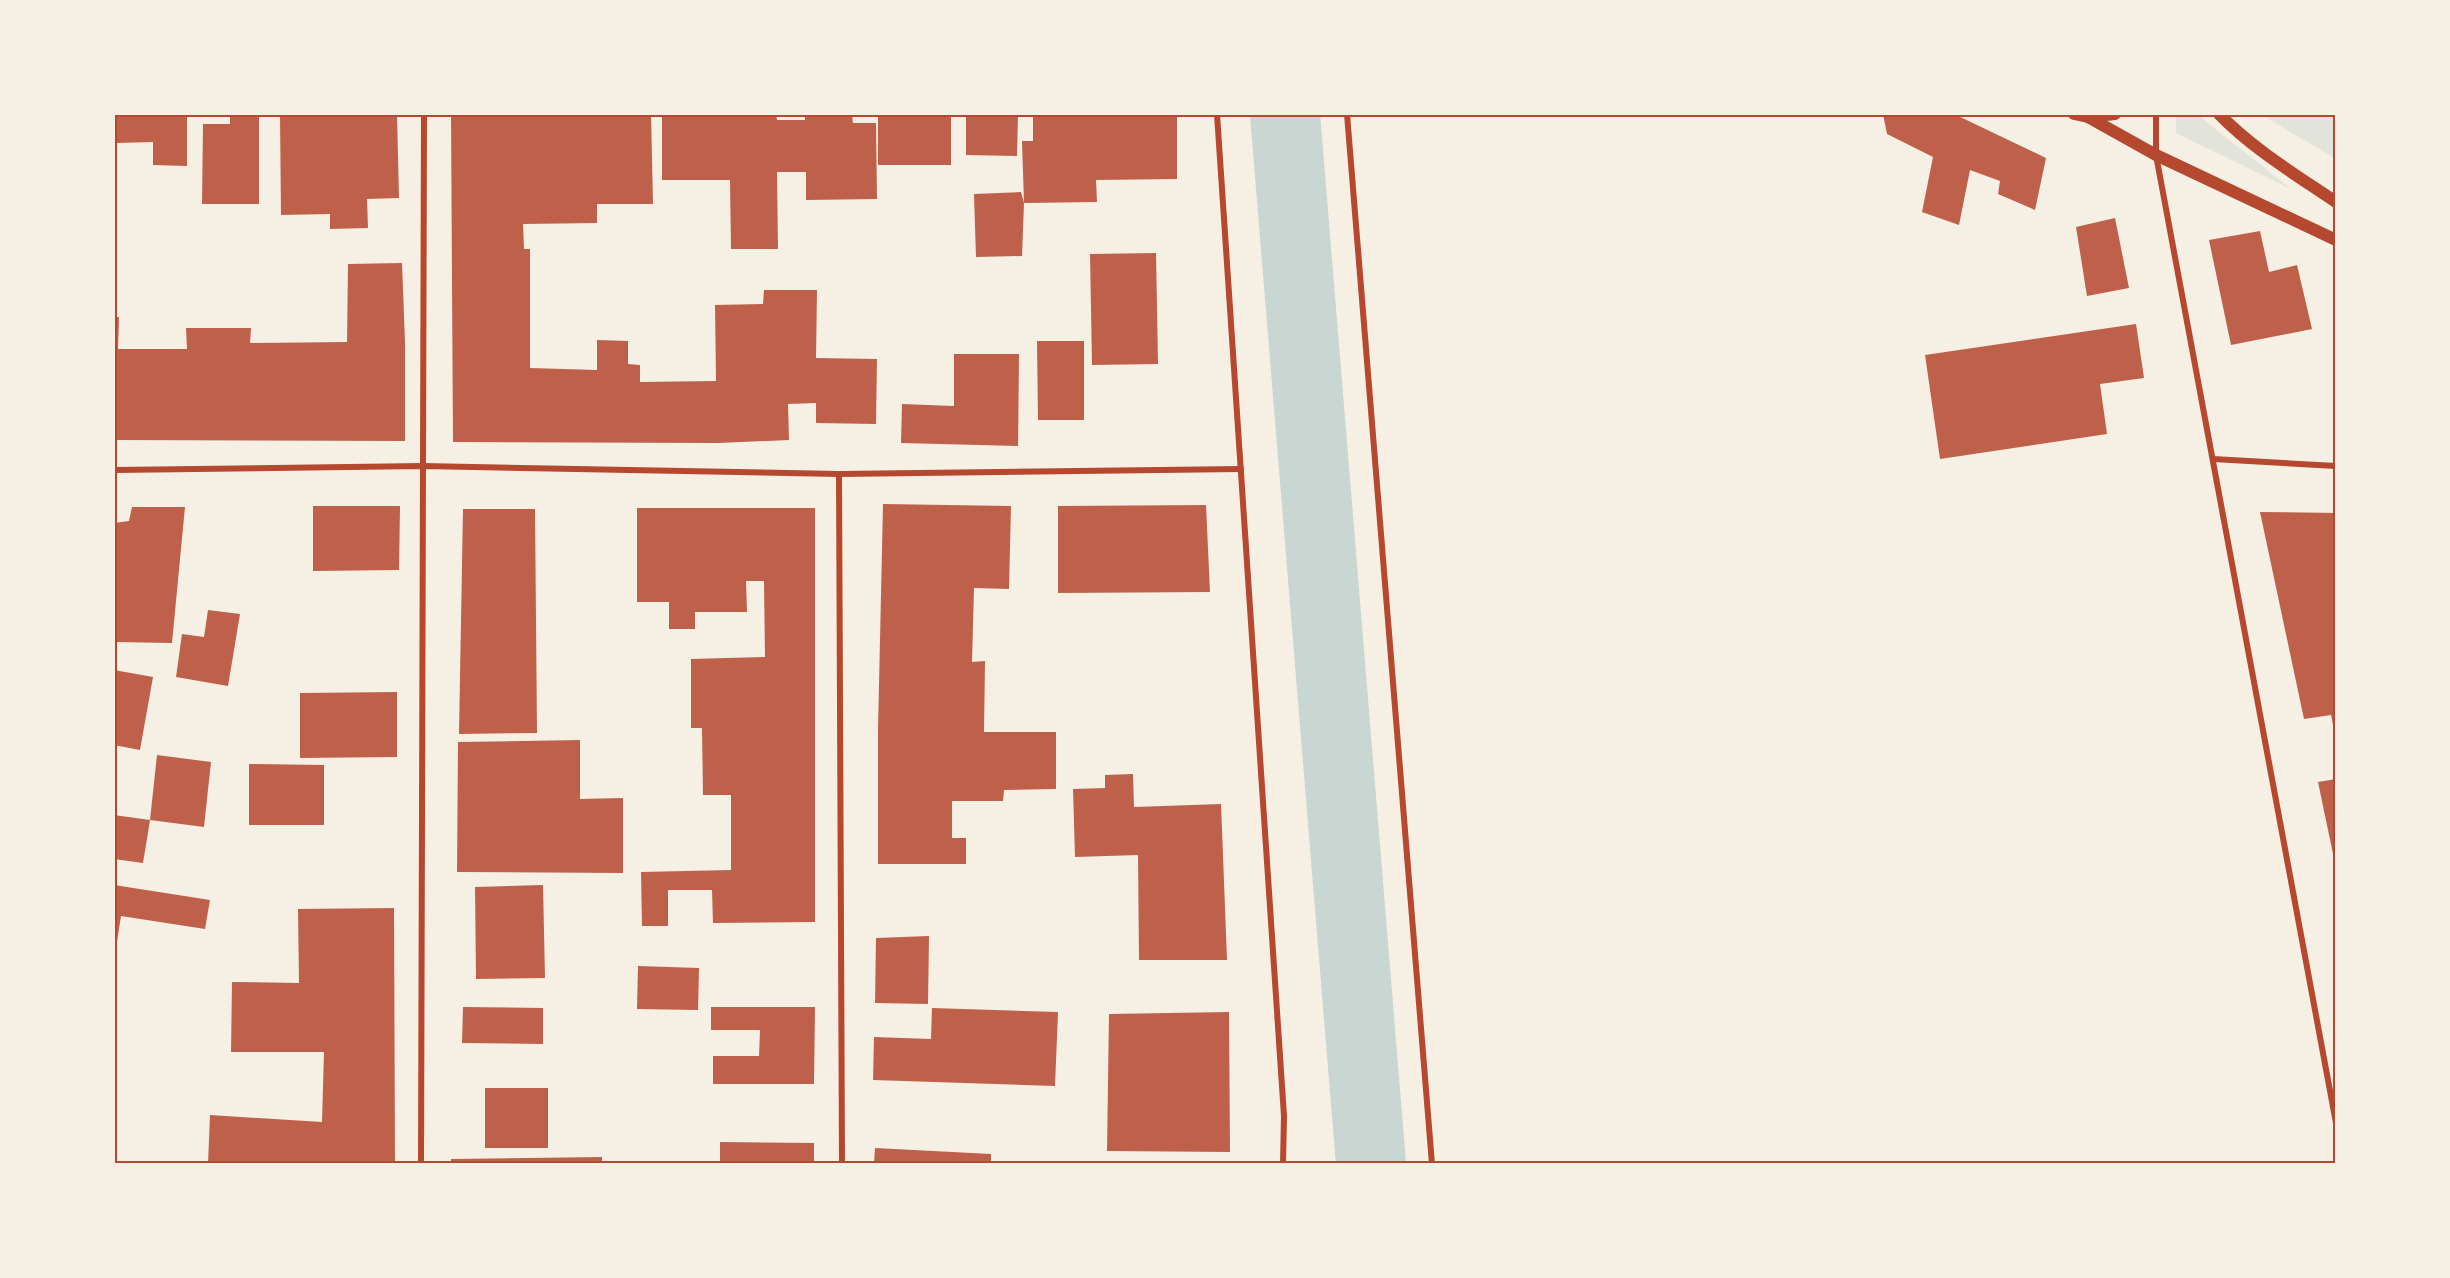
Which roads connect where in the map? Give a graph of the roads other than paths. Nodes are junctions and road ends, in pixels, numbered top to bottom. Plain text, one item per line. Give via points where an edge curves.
1 (424, 114) edge
2 (1217, 114) edge
3 (1347, 114) edge
4 (2074, 114) edge
5 (2115, 114) edge
6 (2156, 114) edge
7 (2219, 114) edge
8 (2088, 117) junction
9 (2156, 154) junction
10 (2336, 202) edge
11 (2336, 240) edge
12 (2213, 459) junction
13 (2336, 465) edge
14 (423, 466) junction
15 (1241, 469) junction
16 (114, 470) edge
17 (839, 474) junction
18 (2336, 1123) edge
19 (421, 1164) edge
20 (842, 1164) edge
21 (1283, 1164) edge
22 (1432, 1164) edge

1 - 14 street
2 - 15 street
3 - 22 street
4 - 8 main road
5 - 8 main road
6 - 9 street
7 - 10 main road via 2237,132
8 - 9 main road
9 - 11 main road
9 - 12 street
12 - 13 street
12 - 18 street
14 - 16 street
14 - 17 street
14 - 19 street
15 - 17 street
15 - 21 street via 1284,1116
17 - 20 street

